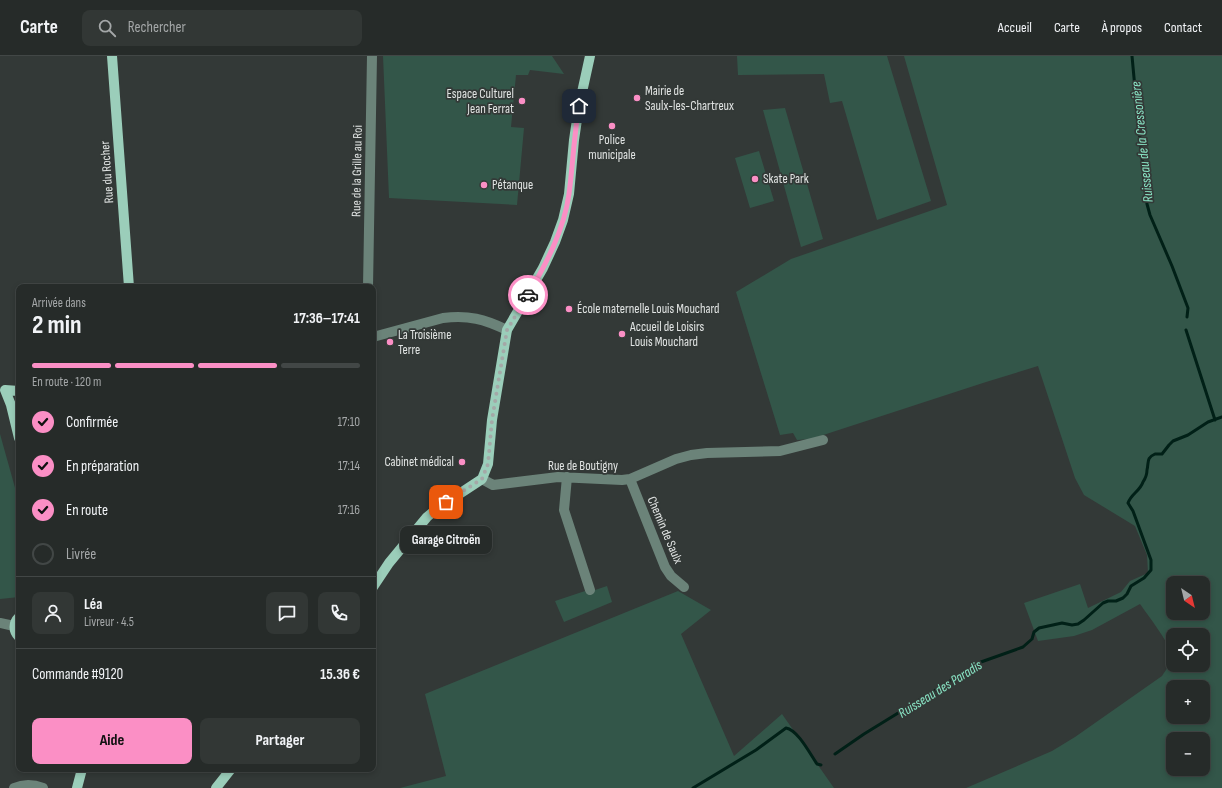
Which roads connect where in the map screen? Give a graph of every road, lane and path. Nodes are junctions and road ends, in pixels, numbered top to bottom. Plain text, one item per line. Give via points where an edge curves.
1 (112, 56) edge
2 (372, 56) edge
3 (590, 56) edge
4 (129, 284) edge
5 (368, 284) edge
6 (507, 330) junction
7 (376, 336) edge
8 (3, 390) edge
9 (16, 391) edge
10 (16, 426) edge
11 (823, 440) dead end
12 (567, 477) junction
13 (482, 479) junction
14 (630, 479) junction
15 (376, 583) edge
16 (684, 587) dead end
17 (590, 590) dead end
18 (16, 622) edge
19 (0, 623) edge
20 (16, 632) edge
21 (81, 772) edge
22 (229, 772) edge
23 (14, 788) edge
24 (43, 788) edge
25 (77, 788) edge
26 (216, 788) edge

1 - 4 main road, Rue du Rocher
2 - 5 street, Rue de la Grille au Roi
3 - 6 main road via 578,113 569,194 563,220 543,268
6 - 7 street via 480,318 453,317
6 - 13 main road via 492,420 488,464
8 - 9 main road
8 - 10 main road via 11,405
11 - 14 street, Rue de Boutigny via 780,451 707,454 676,459
12 - 13 street, Rue de Boutigny via 493,485
12 - 14 street, Rue de Boutigny
12 - 17 street via 564,510
13 - 15 main road via 427,517
14 - 16 street, Chemin de Saulx via 665,567
18 - 19 street
18 - 20 main road
21 - 25 main road
22 - 26 main road
23 - 24 street via 35,785

